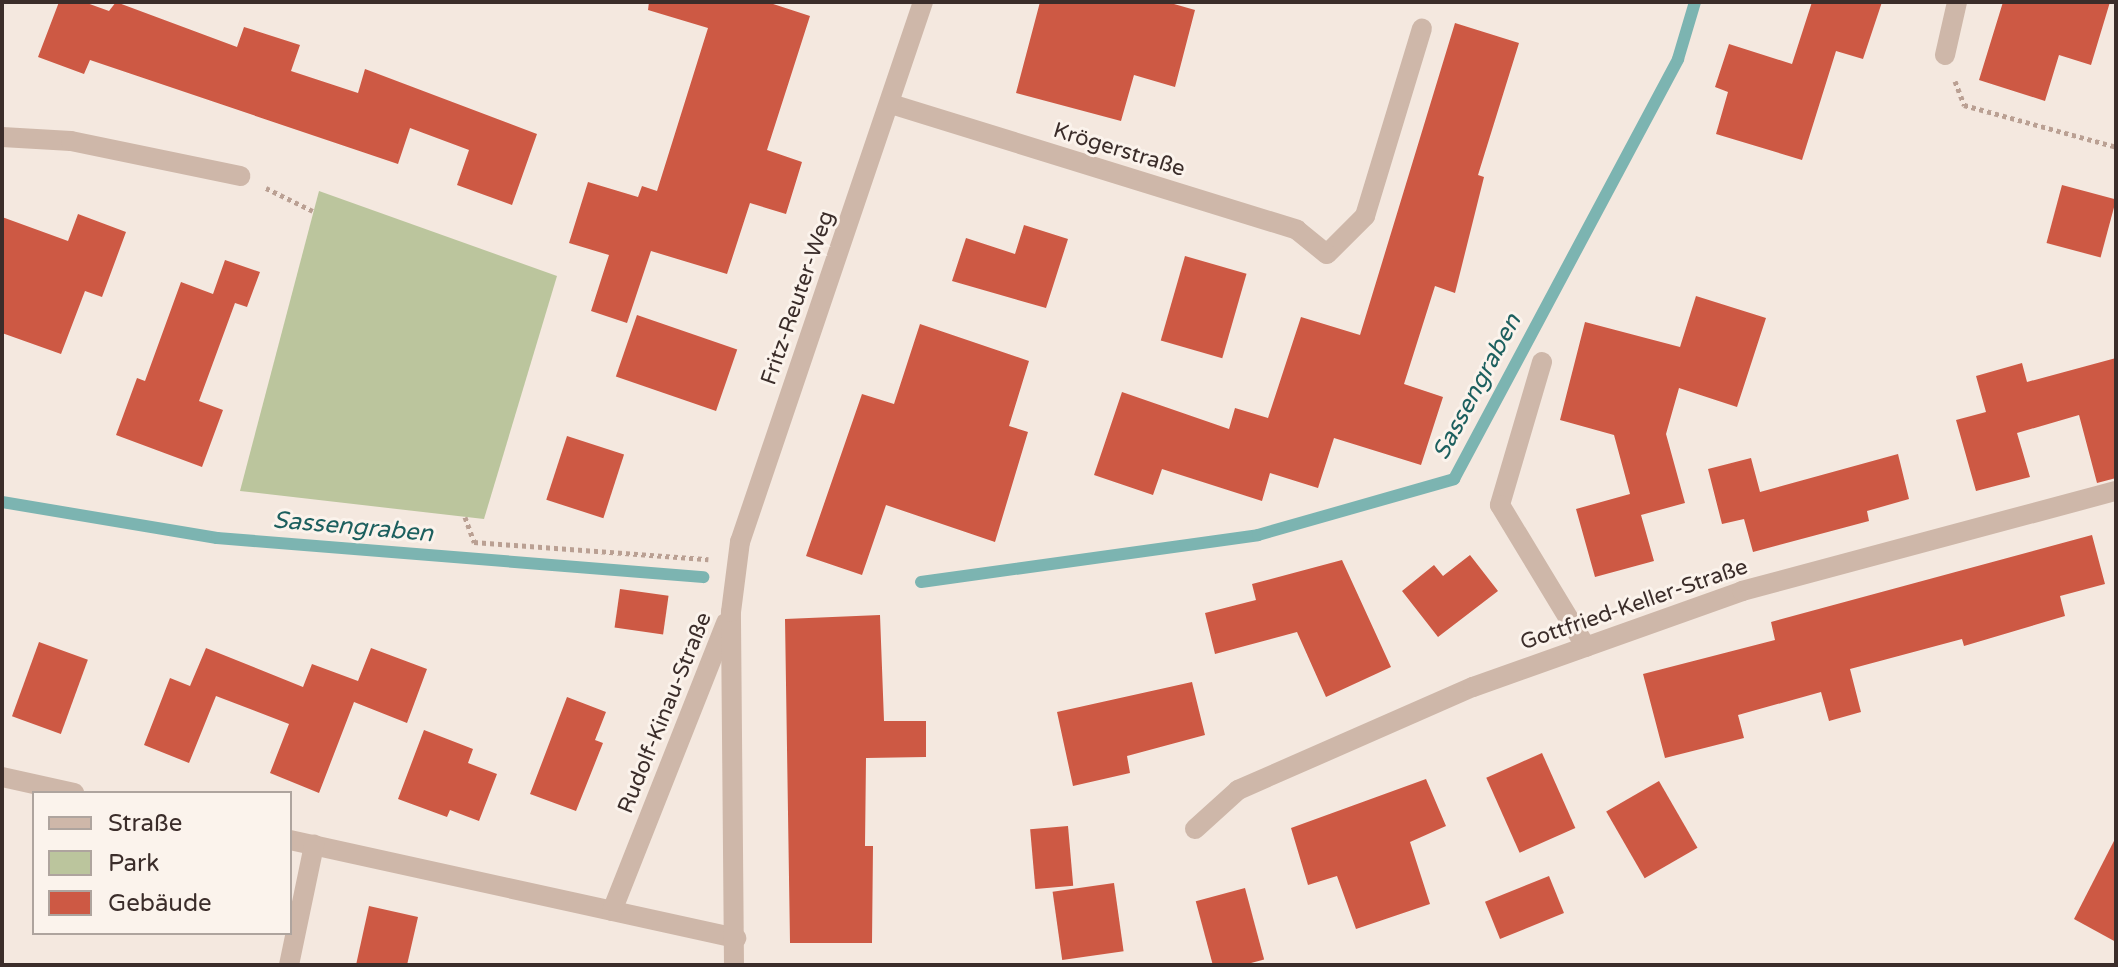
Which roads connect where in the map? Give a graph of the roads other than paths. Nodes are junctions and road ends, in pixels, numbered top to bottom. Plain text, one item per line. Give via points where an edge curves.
1 (923, 2) edge
2 (1957, 2) edge
3 (1422, 28) dead end
4 (1945, 55) road end
5 (891, 104) junction
6 (2, 137) edge
7 (240, 176) road end
8 (1542, 362) dead end
9 (2116, 491) edge
10 (731, 612) junction
11 (1586, 647) junction
12 (2, 777) edge
13 (65, 791) edge
14 (1195, 829) dead end
15 (292, 840) edge
16 (314, 845) junction
17 (612, 911) junction
18 (736, 938) junction
19 (289, 965) edge
20 (734, 965) edge

1 - 5 street, Fritz-Reuter-Weg
2 - 4 street
3 - 5 street, Krögerstraße via 1365,216 1327,254 1297,230
5 - 10 street, Fritz-Reuter-Weg via 737,562
6 - 7 street via 71,141
8 - 11 street via 1500,505
9 - 11 street, Gottfried-Keller-Straße via 1742,591
10 - 17 street, Rudolf-Kinau-Straße
10 - 18 street, Rudolf-Kinau-Straße
11 - 14 street, Gottfried-Keller-Straße via 1473,687 1238,790
12 - 13 street
15 - 16 street
16 - 17 street
16 - 19 street
17 - 18 street
18 - 20 street, Rudolf-Kinau-Straße

